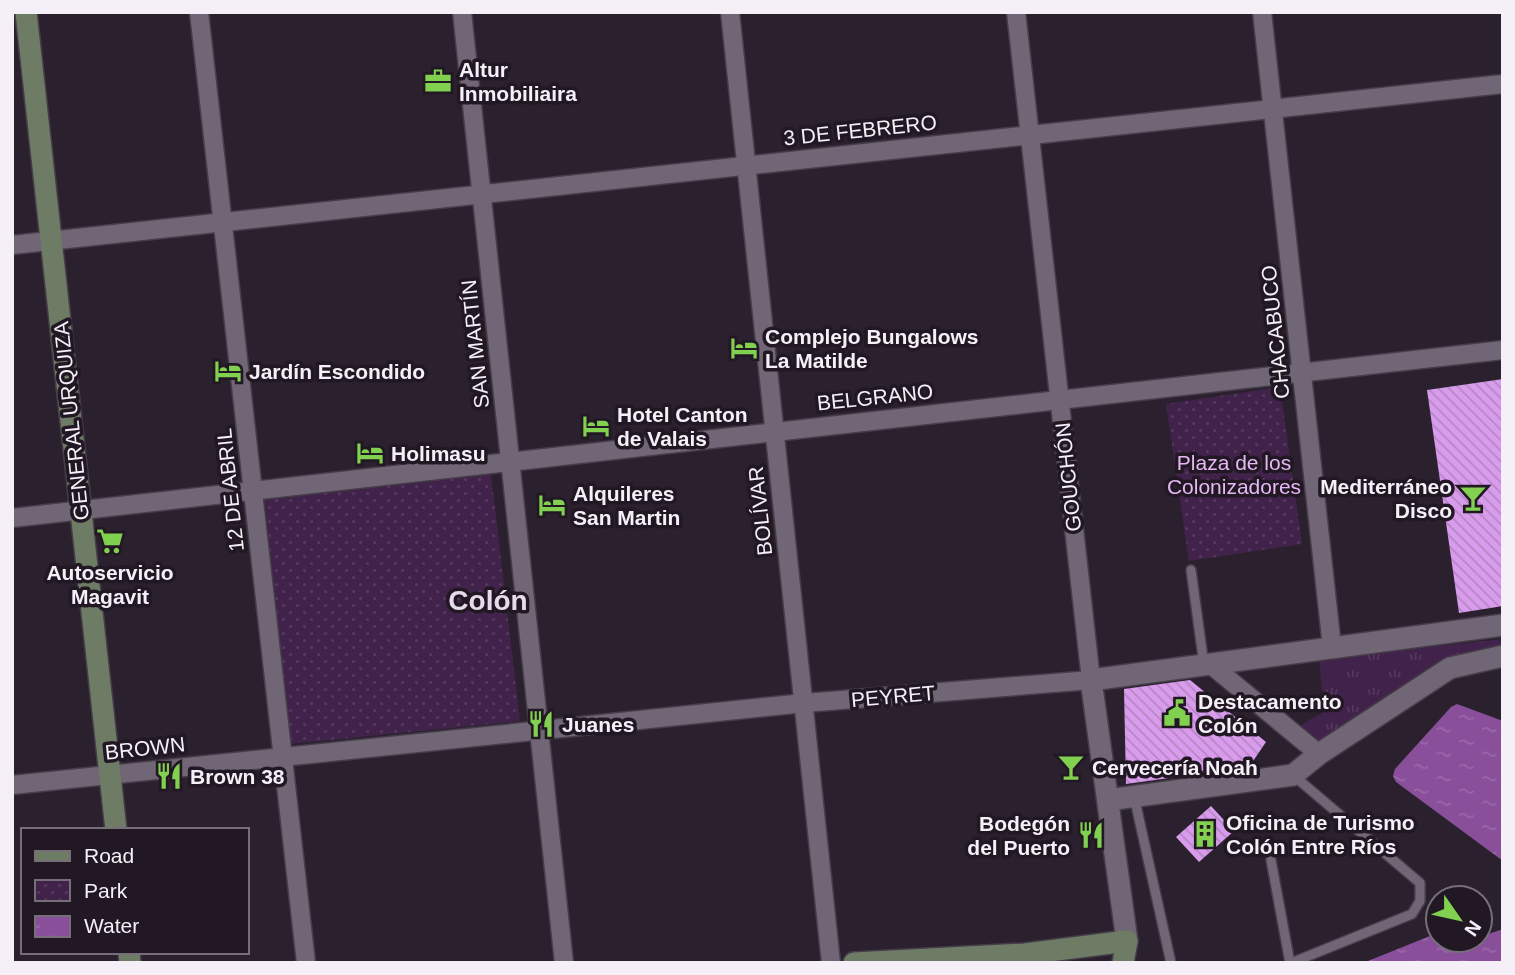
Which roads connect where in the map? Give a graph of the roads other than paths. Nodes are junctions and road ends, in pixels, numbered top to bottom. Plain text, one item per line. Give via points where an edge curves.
1 (26, 12) edge
2 (199, 12) edge
3 (462, 12) edge
4 (730, 12) edge
5 (1016, 12) edge
6 (1262, 12) edge
7 (1503, 84) edge
8 (1274, 109) junction
9 (1030, 135) junction
10 (746, 165) junction
11 (481, 193) junction
12 (222, 221) junction
13 (51, 241) junction
14 (12, 245) edge
15 (1503, 350) edge
16 (1302, 372) junction
17 (1060, 399) junction
18 (775, 431) junction
19 (510, 461) junction
20 (253, 491) junction
21 (80, 509) junction
22 (12, 518) edge
23 (1191, 569) dead end
24 (1503, 625) edge
25 (1332, 648) junction
26 (1503, 656) edge
27 (1207, 664) junction
28 (1091, 680) junction
29 (804, 703) junction
30 (539, 730) junction
31 (1319, 754) junction
32 (283, 757) junction
33 (110, 775) junction
34 (1293, 775) junction
35 (12, 785) edge
36 (1135, 796) junction
37 (1108, 800) junction
38 (116, 828) edge
39 (1270, 860) dead end
40 (1126, 940) junction
41 (1028, 958) edge
42 (306, 963) edge
43 (564, 963) edge
44 (831, 963) edge
45 (854, 963) edge
46 (1123, 963) edge
47 (1171, 963) edge
48 (1290, 963) edge

1 - 13 main road, GENERAL URQUIZA
2 - 12 street, 12 DE ABRIL
3 - 11 street, SAN MARTÍN
4 - 10 street, BOLÍVAR
5 - 9 street, GOUCHÓN
6 - 8 street, CHACABUCO
7 - 8 street, 3 DE FEBRERO
8 - 9 street, 3 DE FEBRERO
8 - 16 street, CHACABUCO
9 - 10 street, 3 DE FEBRERO
9 - 17 street, GOUCHÓN
10 - 11 street, 3 DE FEBRERO
10 - 18 street, BOLÍVAR
11 - 12 street, 3 DE FEBRERO
11 - 19 street, SAN MARTÍN
12 - 13 street, 3 DE FEBRERO
12 - 20 street, 12 DE ABRIL
13 - 14 street, 3 DE FEBRERO
13 - 21 main road, GENERAL URQUIZA
15 - 16 street, BELGRANO
16 - 17 street, BELGRANO
16 - 25 street, CHACABUCO
17 - 18 street, BELGRANO
17 - 28 street, GOUCHÓN
18 - 19 street, BELGRANO
18 - 29 street, BOLÍVAR
19 - 20 street, BELGRANO
19 - 30 street, SAN MARTÍN
20 - 21 street, BELGRANO
20 - 32 street, 12 DE ABRIL
21 - 22 street, BELGRANO
21 - 33 main road, GENERAL URQUIZA
23 - 27 lane
24 - 25 street, PEYRET
25 - 27 street, PEYRET
26 - 31 street via 1450,668
27 - 28 street, PEYRET
27 - 31 street
28 - 29 street, PEYRET
28 - 37 street, GOUCHÓN
29 - 30 street, PEYRET
29 - 44 street, BOLÍVAR
30 - 32 street, PEYRET
30 - 43 street, SAN MARTÍN
31 - 34 street
32 - 33 street, BROWN
32 - 42 street, 12 DE ABRIL
33 - 35 street, BROWN
33 - 38 main road, GENERAL URQUIZA
34 - 36 street
34 - 48 lane via 1420,883 1420,901 1412,914
36 - 37 street
36 - 47 lane
37 - 40 street, GOUCHÓN
39 - 48 lane
40 - 41 main road
40 - 46 main road
41 - 45 main road

